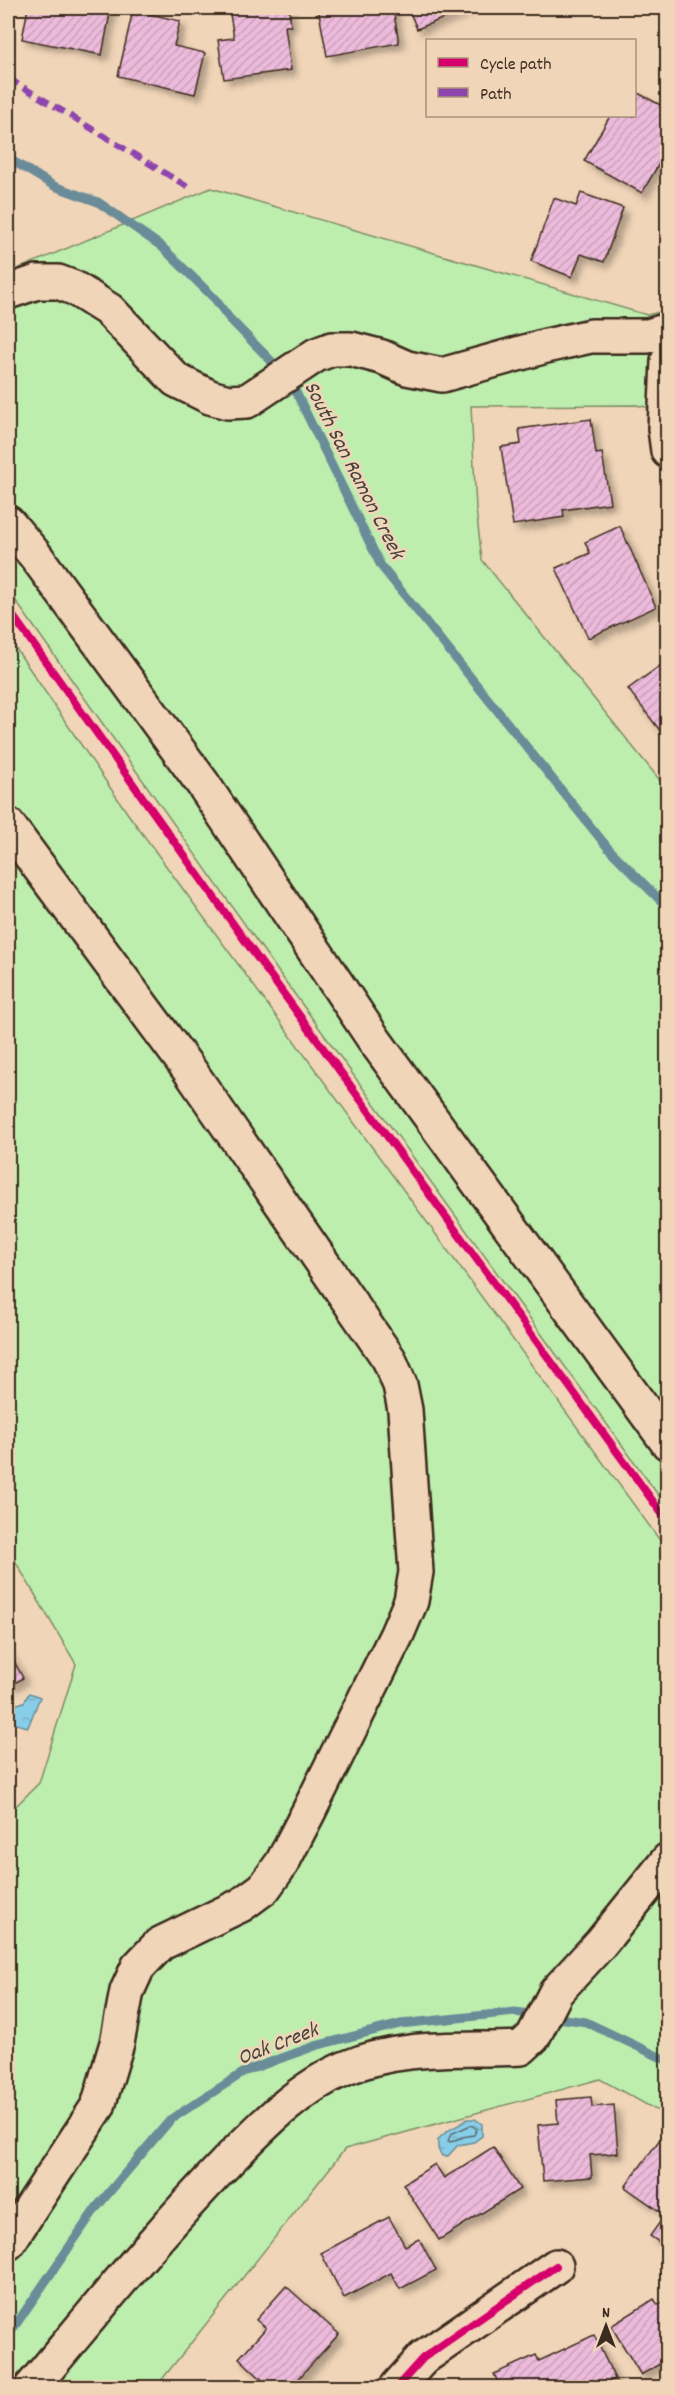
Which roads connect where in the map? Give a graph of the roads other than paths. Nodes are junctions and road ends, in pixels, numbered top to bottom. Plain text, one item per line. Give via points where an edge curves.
1 (8, 291) edge
2 (668, 330) edge
3 (668, 361) edge
4 (668, 451) edge
5 (8, 523) edge
6 (8, 825) edge
7 (668, 1443) edge
8 (668, 1860) edge
9 (8, 2242) edge
10 (556, 2266) dead end
11 (31, 2388) edge
12 (396, 2388) edge

1 - 2 street via 37,282 58,282 74,288 109,310 176,380 228,402 247,401 332,349 351,349 442,375 591,336 648,336
3 - 4 street via 664,429
5 - 7 street via 203,784 375,1041
6 - 9 street via 189,1071 389,1359 405,1410 416,1572 411,1600 397,1634 282,1863 264,1888 241,1905 160,1944 138,1967 127,1991 117,2043 98,2106
8 - 11 street via 556,1992 534,2037 521,2048 400,2053 345,2068 305,2092 264,2124 130,2269
10 - 12 street via 423,2358

